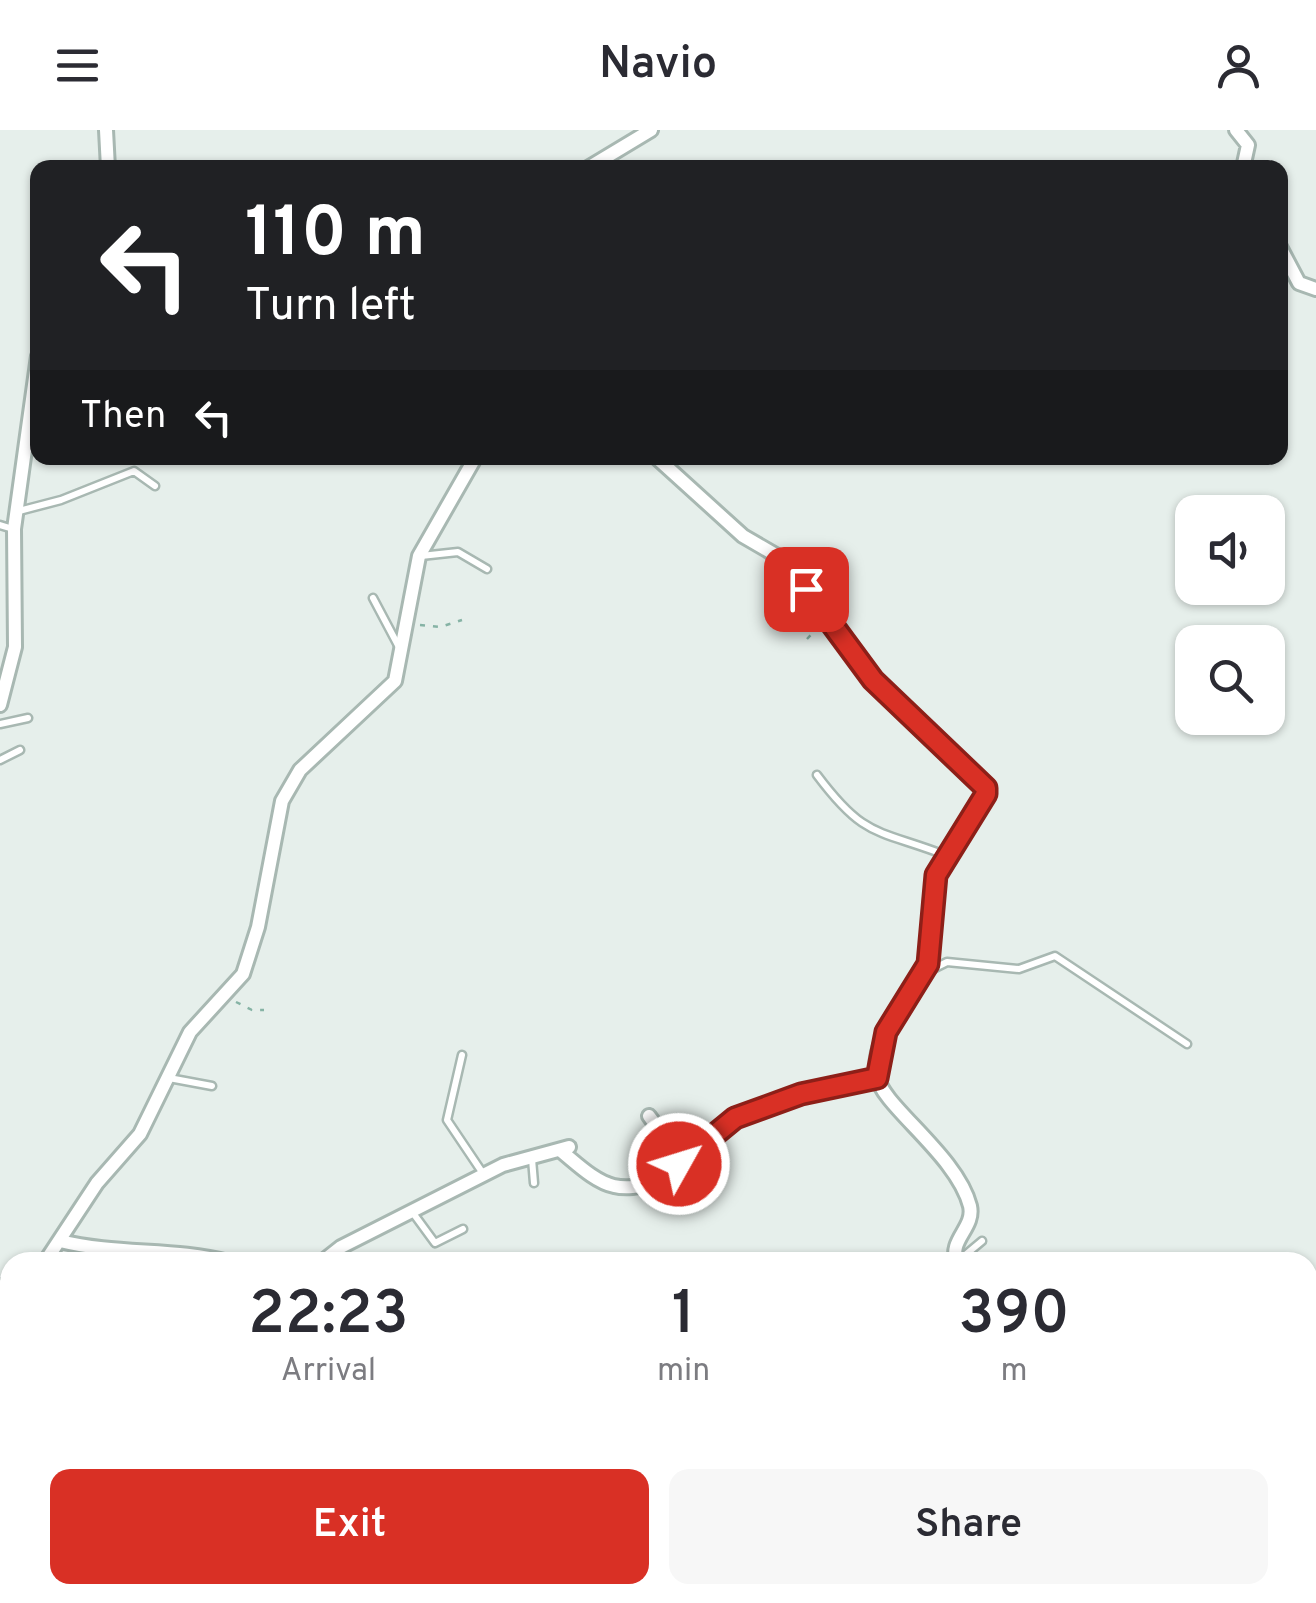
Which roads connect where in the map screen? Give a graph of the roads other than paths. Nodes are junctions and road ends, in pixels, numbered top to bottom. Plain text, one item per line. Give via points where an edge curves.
1 (106, 130) edge
2 (651, 130) edge
3 (1236, 130) edge
4 (108, 160) edge
5 (601, 160) edge
6 (1245, 160) edge
7 (1288, 262) edge
8 (1316, 288) edge
9 (30, 417) edge
10 (472, 465) edge
11 (665, 465) edge
12 (155, 486) dead end
13 (17, 511) junction
14 (0, 525) edge
15 (14, 529) junction
16 (419, 556) junction
17 (487, 568) dead end
18 (373, 598) dead end
19 (401, 650) junction
20 (0, 705) edge
21 (28, 718) dead end
22 (0, 724) edge
23 (20, 750) dead end
24 (0, 760) edge
25 (817, 775) dead end
26 (946, 855) junction
27 (922, 976) junction
28 (1188, 1044) dead end
29 (462, 1055) dead end
30 (167, 1078) junction
31 (877, 1078) junction
32 (212, 1086) dead end
33 (649, 1116) dead end
34 (532, 1157) junction
35 (679, 1164) junction
36 (484, 1174) junction
37 (534, 1183) dead end
38 (412, 1212) junction
39 (464, 1229) dead end
40 (982, 1241) dead end
41 (55, 1252) edge
42 (335, 1252) edge
43 (955, 1252) edge
44 (969, 1252) edge

1 - 4 street
2 - 5 street
3 - 6 street via 1248,145
7 - 8 street via 1299,283
9 - 13 street
10 - 16 street
11 - 26 street via 744,536 786,560 898,706 986,788
12 - 13 lane via 134,471
13 - 15 street
14 - 15 lane
15 - 20 street via 16,628
16 - 17 lane via 458,552
16 - 19 street
18 - 19 lane
19 - 30 street via 385,694 300,770 282,801 250,957 226,996 190,1032
21 - 22 lane
23 - 24 lane
25 - 26 lane via 857,822 880,836
26 - 27 street via 932,894
27 - 28 lane via 947,962 1019,969 1055,956
27 - 31 street via 886,1032
29 - 36 lane via 447,1120
30 - 32 lane
30 - 41 street via 140,1134 96,1183
31 - 35 street via 801,1094 735,1118
31 - 43 street via 947,1159 970,1206
33 - 35 street
34 - 35 street via 565,1150 612,1186 657,1182
34 - 36 street
34 - 37 lane
36 - 38 street
38 - 39 lane via 430,1242
38 - 42 street
40 - 44 lane

